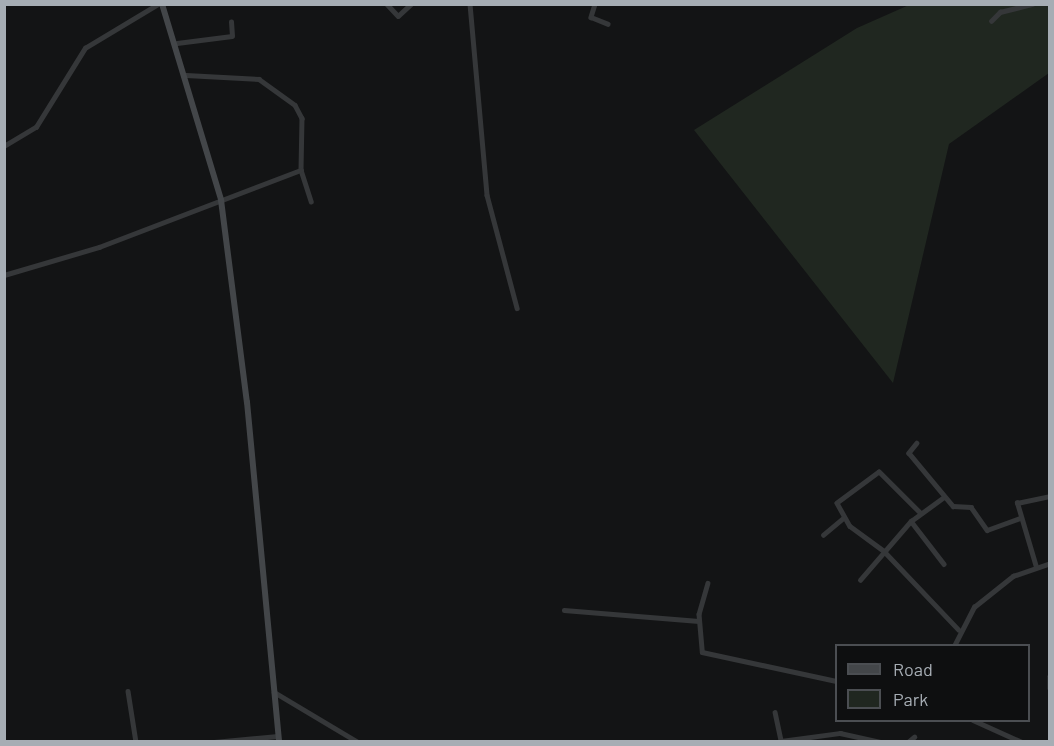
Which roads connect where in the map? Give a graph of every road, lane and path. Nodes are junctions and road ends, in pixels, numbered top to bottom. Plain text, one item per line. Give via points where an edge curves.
1 (158, 4) edge
2 (162, 4) edge
3 (387, 4) edge
4 (411, 4) edge
5 (470, 4) edge
6 (595, 4) edge
7 (1032, 4) edge
8 (991, 21) dead end
9 (231, 22) dead end
10 (608, 24) dead end
11 (177, 43) junction
12 (186, 75) junction
13 (4, 146) edge
14 (301, 170) junction
15 (221, 200) junction
16 (310, 201) dead end
17 (4, 275) edge
18 (517, 308) dead end
19 (917, 443) dead end
20 (1050, 496) edge
21 (944, 497) junction
22 (920, 513) junction
23 (843, 518) junction
24 (1020, 518) junction
25 (911, 521) junction
26 (824, 535) dead end
27 (884, 551) junction
28 (1050, 563) edge
29 (944, 564) dead end
30 (1035, 567) junction
31 (860, 580) dead end
32 (708, 583) dead end
33 (564, 610) dead end
34 (699, 621) junction
35 (958, 629) junction
36 (954, 644) edge
37 (1050, 676) edge
38 (835, 681) edge
39 (1050, 688) edge
40 (128, 691) dead end
41 (274, 692) junction
42 (775, 712) dead end
43 (978, 722) edge
44 (278, 739) edge
45 (136, 741) edge
46 (214, 741) edge
47 (358, 741) edge
48 (881, 741) edge
49 (1021, 741) edge

1 - 13 street via 85,48 36,127
2 - 11 street
3 - 4 street via 398,16
5 - 18 street via 488,202
6 - 10 street via 591,17
7 - 8 street via 1015,13 1000,12
9 - 11 street via 231,36
11 - 12 street
12 - 14 street via 248,77 277,88 301,113
12 - 15 street
14 - 15 street
14 - 16 street
15 - 17 street via 99,247
15 - 41 street
19 - 21 street via 909,453
20 - 24 street via 1018,500
21 - 22 street
21 - 24 street via 957,508 971,507 987,530
22 - 23 street via 876,472 839,499
22 - 25 street
23 - 26 street
23 - 27 street
24 - 30 street
25 - 27 street
25 - 29 street
27 - 31 street
27 - 35 street
28 - 30 street
30 - 35 street via 1001,585 974,607
32 - 34 street
33 - 34 street
34 - 38 street via 702,652
35 - 36 street
37 - 39 street
40 - 45 street
41 - 44 street
41 - 47 street
42 - 48 street via 781,741 840,733
43 - 49 street
44 - 46 street

